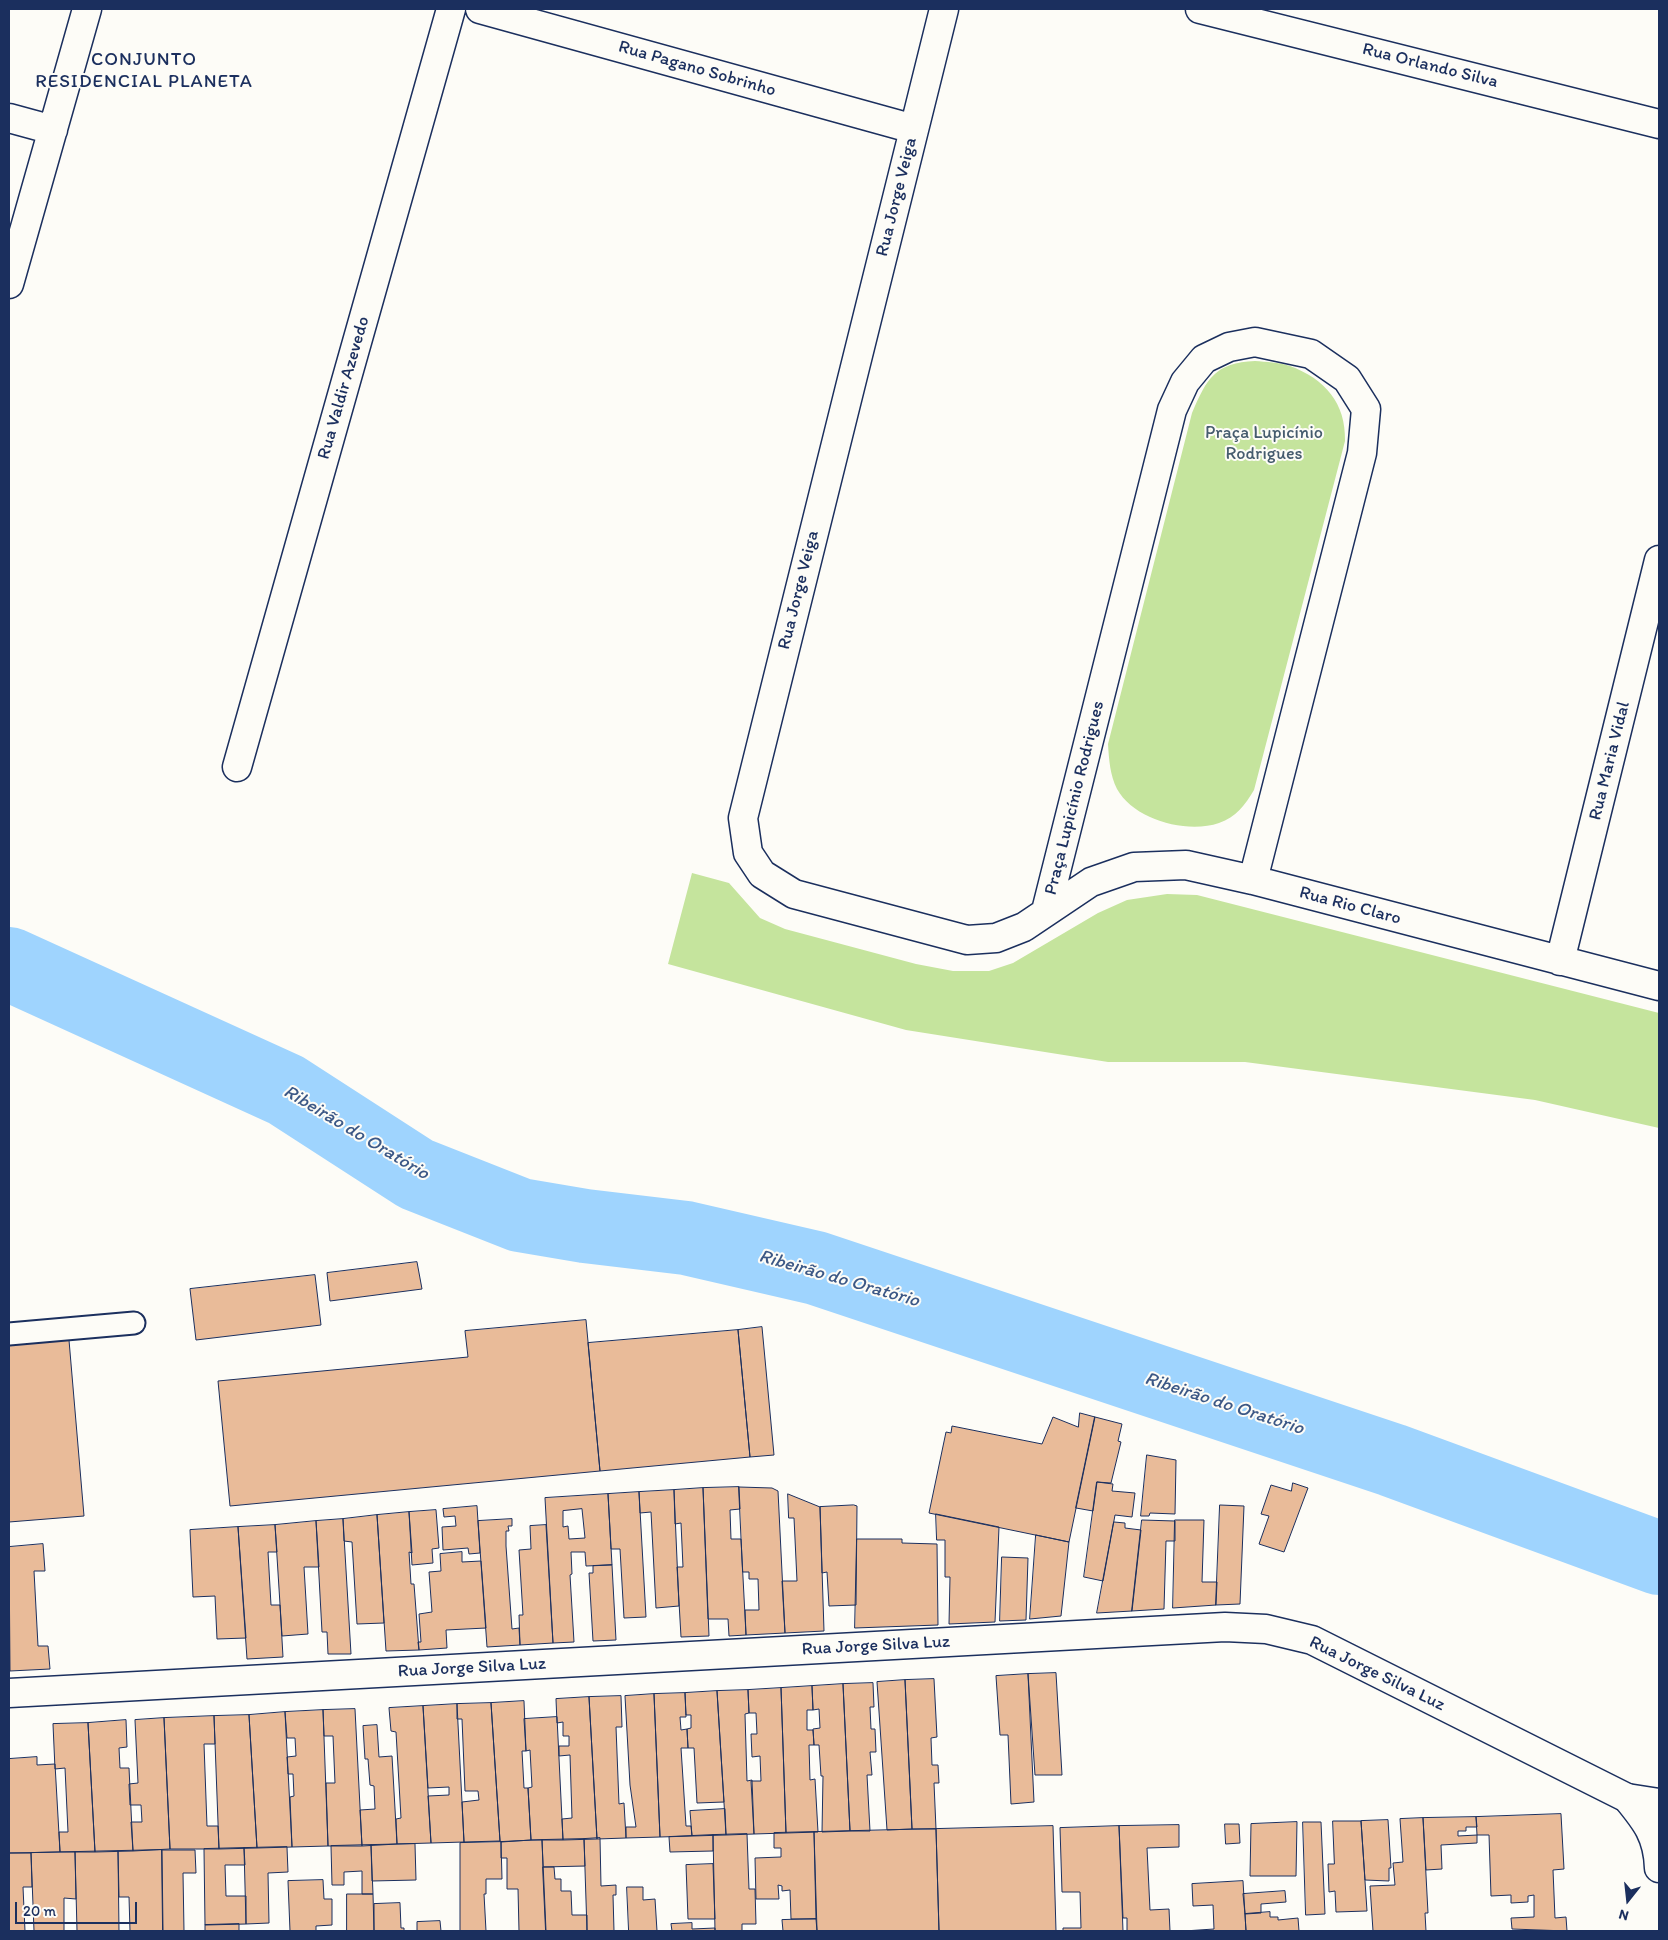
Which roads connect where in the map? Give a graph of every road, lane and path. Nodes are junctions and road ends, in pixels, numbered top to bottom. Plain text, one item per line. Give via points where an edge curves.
1 (87, 9) edge
2 (451, 9) edge
3 (480, 9) edge
4 (944, 9) edge
5 (1200, 9) edge
6 (1268, 17) edge
7 (9, 118) edge
8 (1659, 124) edge
9 (914, 129) junction
10 (53, 130) junction
11 (9, 284) edge
12 (1659, 560) edge
13 (237, 767) dead end
14 (1253, 880) junction
15 (1046, 911) junction
16 (1560, 961) junction
17 (1659, 986) edge
18 (134, 1323) dead end
19 (9, 1334) edge
20 (9, 1693) edge
21 (1627, 1798) junction
22 (1659, 1803) edge
23 (1659, 1868) edge

1 - 10 street
2 - 13 street, Rua Valdir Azevedo
3 - 9 street, Rua Pagano Sobrinho
4 - 9 street, Rua Jorge Veiga
5 - 6 street, Rua Orlando Silva
6 - 8 street, Rua Orlando Silva
7 - 10 street
9 - 15 street, Rua Jorge Veiga via 742,818 748,853 762,874 794,894 967,940 996,938 1024,927
10 - 11 street
12 - 16 street, Rua Maria Vidal
14 - 15 street, Rua Rio Claro via 1186,865 1134,868 1091,882
14 - 15 street, Praça Lupicínio Rodrigues via 1362,453 1366,409 1347,379 1311,354 1255,342 1229,347 1204,360 1185,382 1172,410
14 - 16 street, Rua Rio Claro
16 - 17 street, Rua Rio Claro
18 - 19 lane
20 - 21 street, Rua Jorge Silva Luz via 1225,1627 1266,1630 1312,1640
21 - 22 street
21 - 23 street, Rua Jorge Silva Luz via 1649,1826

